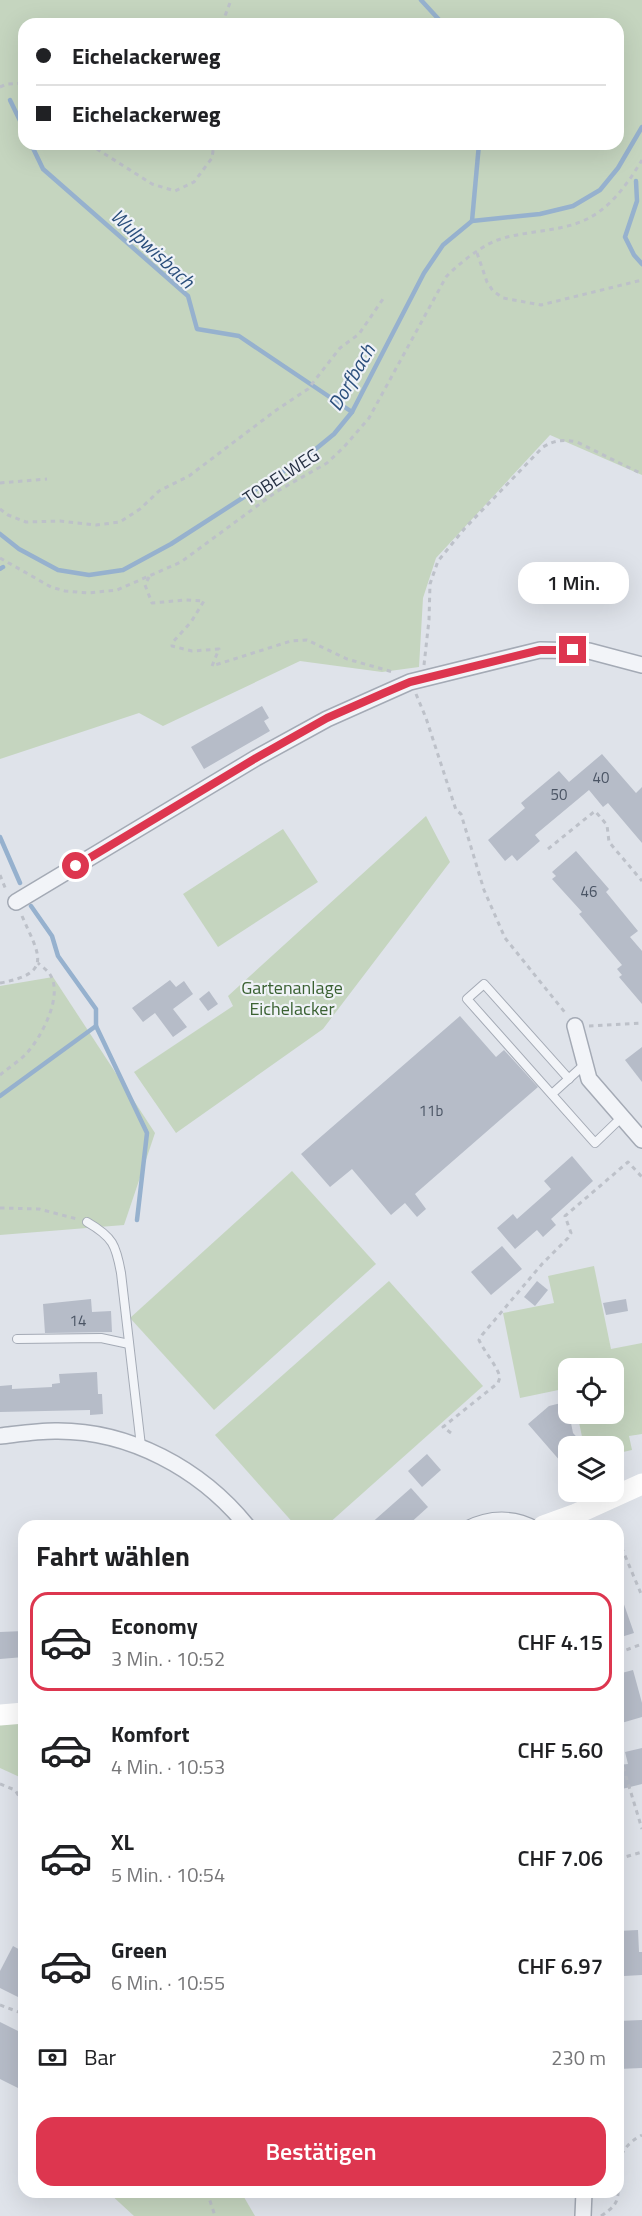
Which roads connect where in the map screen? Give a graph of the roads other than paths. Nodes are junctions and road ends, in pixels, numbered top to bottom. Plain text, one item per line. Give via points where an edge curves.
1 (642, 665) edge
2 (16, 902) road end
3 (575, 1026) road end
4 (585, 1064) junction
5 (569, 1079) junction
6 (552, 1094) junction
7 (622, 1117) junction
8 (642, 1140) edge
9 (87, 1222) road end
10 (17, 1339) dead end
11 (129, 1344) junction
12 (0, 1436) edge
13 (141, 1446) junction
14 (642, 1484) edge
15 (242, 1520) edge
16 (478, 1520) edge
17 (526, 1520) edge
18 (560, 1520) edge
19 (18, 1714) edge
20 (0, 1715) edge
21 (584, 2198) edge
22 (582, 2216) edge

1 - 2 street via 589,651 540,650 416,681 327,718
3 - 4 street
4 - 5 lane
4 - 7 street via 589,1079
5 - 6 lane
5 - 6 lane via 484,984 467,999
6 - 7 lane via 596,1143
7 - 8 street
9 - 11 lane via 106,1233 117,1252
10 - 11 lane via 101,1338
11 - 13 lane
12 - 13 street via 55,1431 94,1434
13 - 15 street via 201,1481
14 - 18 main road
16 - 17 lane
19 - 20 main road
21 - 22 street

